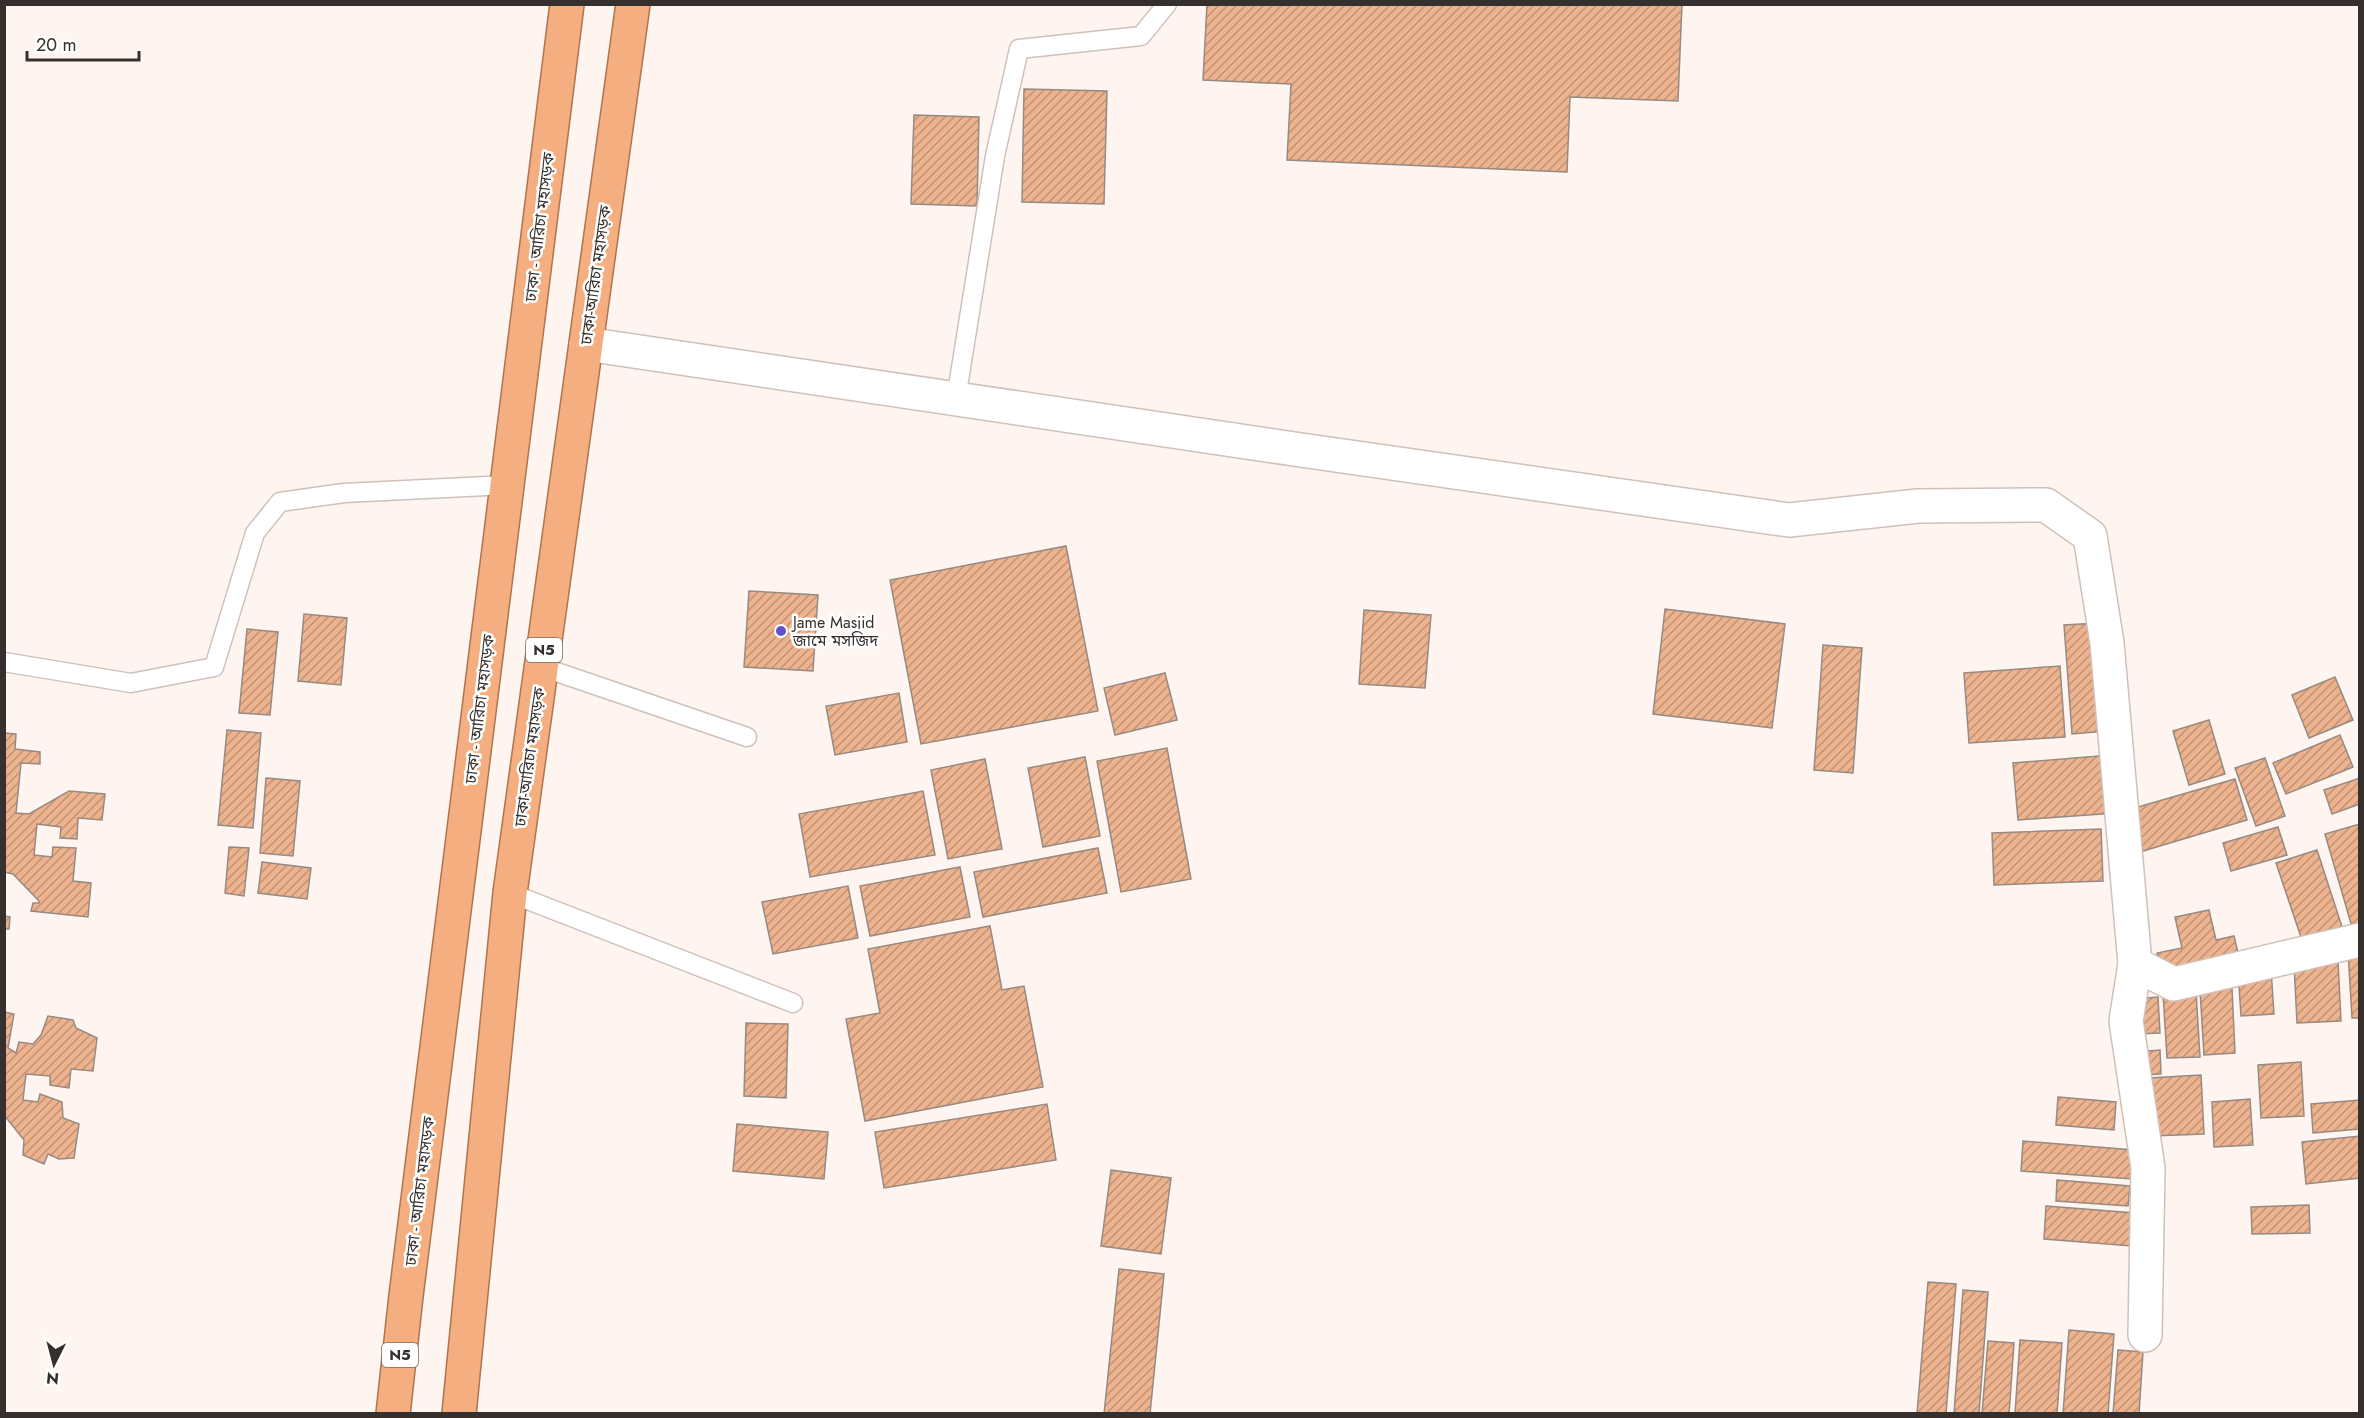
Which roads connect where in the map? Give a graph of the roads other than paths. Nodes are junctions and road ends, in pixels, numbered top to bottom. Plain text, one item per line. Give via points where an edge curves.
1 (567, 4) edge
2 (633, 4) edge
3 (1167, 4) edge
4 (586, 344) junction
5 (956, 399) junction
6 (507, 484) junction
7 (4, 662) edge
8 (542, 667) junction
9 (747, 737) dead end
10 (510, 893) junction
11 (2360, 940) edge
12 (2135, 964) junction
13 (793, 1003) dead end
14 (2145, 1335) dead end
15 (393, 1413) edge
16 (459, 1413) edge

1 - 6 highway, ঢাকা - আরিচা মহাসড়ক / N5
2 - 4 highway, ঢাকা-আরিচা মহাসড়ক / N5
3 - 5 lane via 1141,36 1019,49 995,156
4 - 5 street
4 - 8 highway, ঢাকা-আরিচা মহাসড়ক / N5
5 - 12 street via 1789,520 1918,506 2046,505 2090,536 2107,643
6 - 7 lane via 344,493 280,502 255,533 214,667 131,683
6 - 15 highway, ঢাকা - আরিচা মহাসড়ক / N5
8 - 9 lane
8 - 10 highway, ঢাকা-আরিচা মহাসড়ক / N5
10 - 13 lane
10 - 16 highway, ঢাকা-আরিচা মহাসড়ক / N5
11 - 12 street via 2174,984
12 - 14 street via 2126,1021 2148,1168

